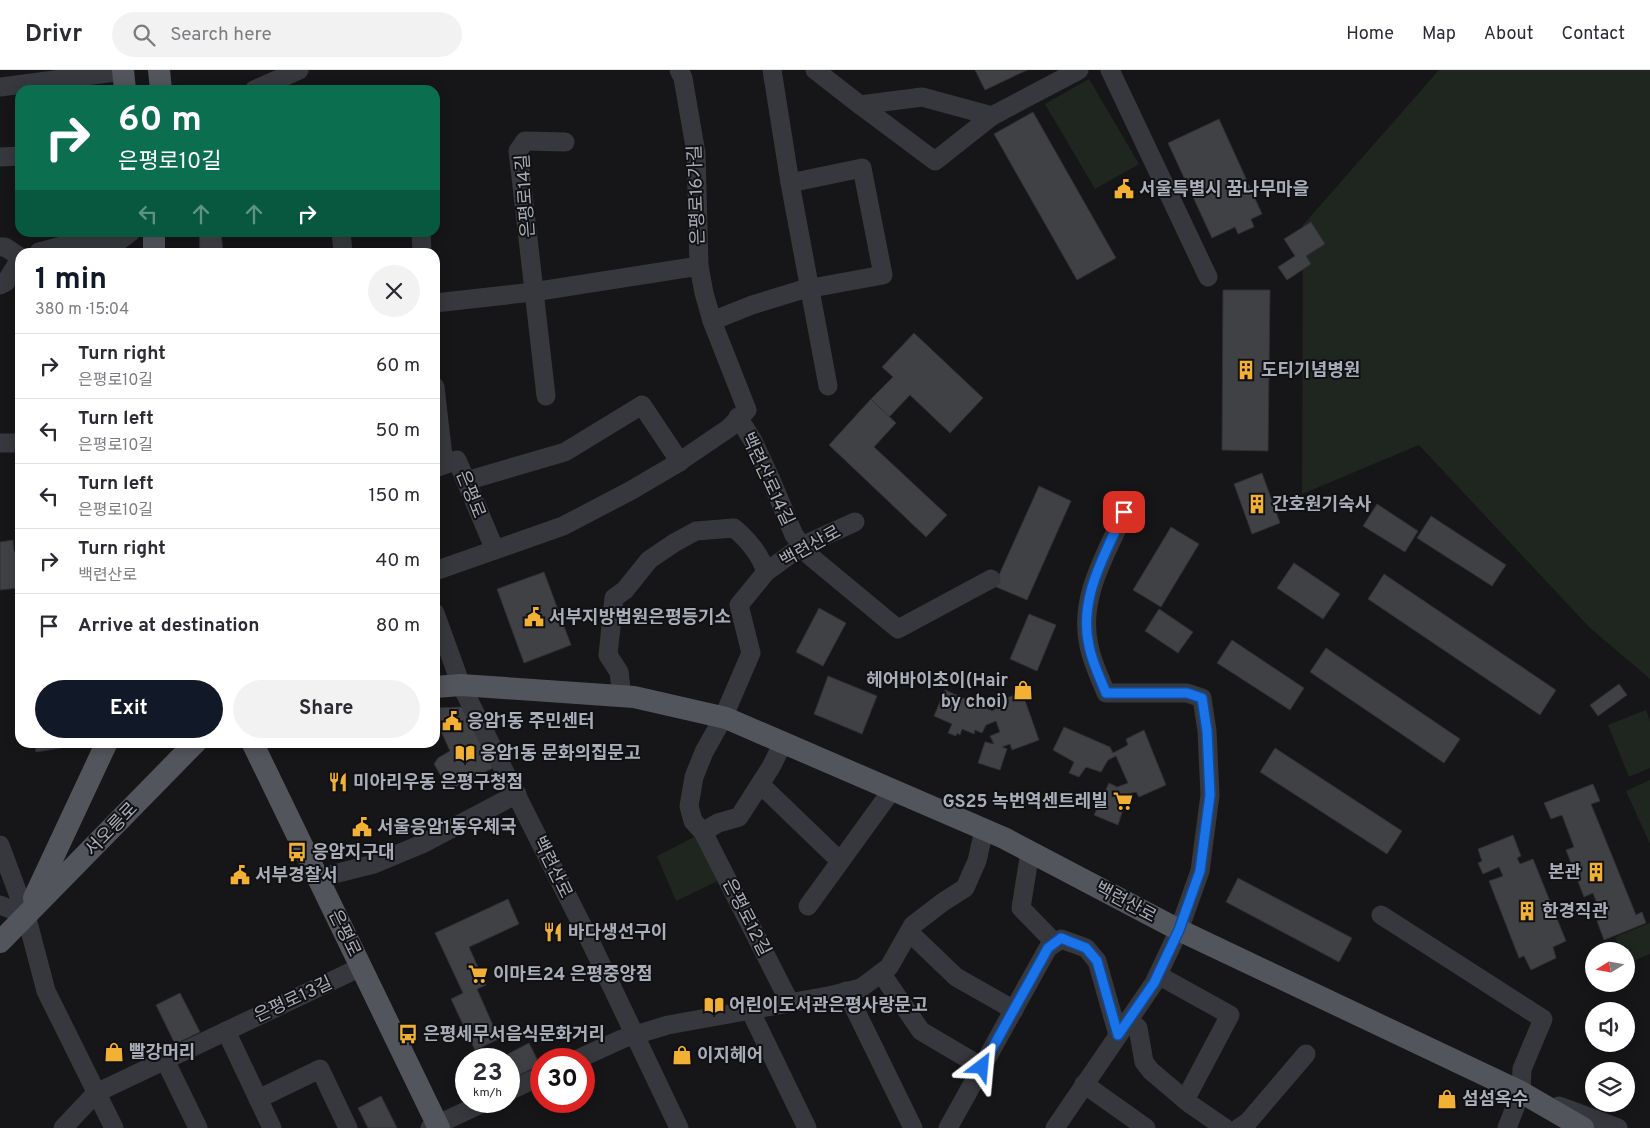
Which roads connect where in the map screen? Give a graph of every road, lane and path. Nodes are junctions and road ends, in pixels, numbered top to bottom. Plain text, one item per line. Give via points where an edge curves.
1 (159, 70) edge
2 (299, 70) edge
3 (679, 70) edge
4 (772, 70) edge
5 (815, 70) edge
6 (1079, 70) edge
7 (1110, 70) edge
8 (124, 77) edge
9 (97, 83) edge
10 (58, 85) edge
11 (160, 85) edge
12 (265, 85) edge
13 (15, 87) edge
14 (0, 88) edge
15 (860, 105) junction
16 (992, 116) junction
17 (565, 142) dead end
18 (15, 156) edge
19 (0, 157) edge
20 (790, 183) junction
21 (125, 237) edge
22 (62, 239) edge
23 (0, 247) edge
24 (46, 248) edge
25 (15, 254) edge
26 (699, 266) junction
27 (15, 267) edge
28 (1208, 277) dead end
29 (0, 285) edge
30 (810, 288) junction
31 (533, 292) junction
32 (440, 302) edge
33 (712, 321) junction
34 (828, 386) dead end
35 (546, 396) dead end
36 (738, 417) junction
37 (0, 443) edge
38 (15, 443) edge
39 (680, 462) junction
40 (440, 466) edge
41 (466, 481) junction
42 (1124, 512) dead end
43 (856, 522) dead end
44 (802, 546) junction
45 (495, 550) junction
46 (440, 569) edge
47 (766, 572) junction
48 (991, 579) dead end
49 (440, 627) edge
50 (461, 684) junction
51 (440, 686) edge
52 (622, 696) junction
53 (723, 718) junction
54 (783, 743) junction
55 (104, 748) edge
56 (190, 748) edge
57 (255, 748) edge
58 (700, 763) joint
59 (760, 784) junction
60 (892, 790) junction
61 (517, 794) junction
62 (984, 830) junction
63 (703, 832) junction
64 (0, 845) edge
65 (1030, 852) junction
66 (840, 861) junction
67 (318, 878) junction
68 (0, 905) edge
69 (808, 906) dead end
70 (26, 915) junction
71 (1381, 915) dead end
72 (1179, 930) junction
73 (909, 932) junction
74 (0, 942) edge
75 (1055, 943) junction
76 (361, 967) junction
77 (882, 973) junction
78 (1158, 975) junction
79 (846, 992) junction
80 (790, 1003) junction
81 (750, 1010) junction
82 (1014, 1010) junction
83 (1123, 1027) junction
84 (226, 1031) junction
85 (636, 1035) junction
86 (595, 1051) edge
87 (1306, 1054) dead end
88 (165, 1060) junction
89 (982, 1067) junction
90 (1084, 1084) junction
91 (1521, 1092) junction
92 (96, 1093) junction
93 (258, 1099) junction
94 (1185, 1100) junction
95 (463, 1113) edge
96 (1248, 1126) edge
97 (435, 1127) edge
98 (1221, 1127) edge
99 (63, 1128) edge
100 (114, 1128) edge
101 (198, 1128) edge
102 (272, 1128) edge
103 (348, 1128) edge
104 (679, 1128) edge
105 (808, 1128) edge
106 (913, 1128) edge
107 (948, 1128) edge
108 (1055, 1128) edge
109 (1146, 1128) edge
110 (1506, 1128) edge
111 (1566, 1128) edge
112 (1582, 1128) edge
113 (1618, 1128) edge

1 - 11 main road
2 - 12 street
3 - 26 street, 은평로16가길 via 696,153
4 - 20 street
5 - 15 street
6 - 16 street
7 - 28 street
8 - 9 street
9 - 10 street
13 - 14 street
15 - 16 street via 922,97
15 - 16 street via 935,162
17 - 31 street, 은평로14길 via 525,141 518,151
18 - 19 street
20 - 30 street
20 - 30 street via 862,168 883,275
21 - 22 street via 120,241
22 - 24 street
23 - 25 street
26 - 31 street
26 - 33 street, 은평로16가길
27 - 29 street via 6,282
30 - 33 street
30 - 34 street
31 - 32 street
31 - 35 street, 은평로14길
33 - 36 street, 백련산로14길 via 746,410
36 - 39 street, 백련산로14길 via 729,428
36 - 44 street, 백련산로14길
37 - 38 street
39 - 41 street via 642,405 564,452
39 - 45 street, 백련산로14길 via 563,526
40 - 41 street, 은평로 via 457,460
41 - 45 street, 은평로
42 - 72 street via 1094,578 1087,610 1089,646 1106,693 1187,693 1202,698 1207,731 1210,795 1200,871
43 - 44 street, 백련산로
44 - 47 street, 백련산로
44 - 48 street, 백련산로14길 via 898,629
45 - 46 street, 백련산로14길
47 - 52 street, 백련산로 via 762,561 734,528 696,531 649,560 625,590 614,598 608,655 619,672
47 - 53 street, 백련산로 via 739,605 751,653
49 - 50 street, 백련산로
50 - 51 main road, 백련산로
50 - 52 main road, 백련산로
50 - 61 street, 백련산로
52 - 53 main road, 백련산로
53 - 54 main road, 백련산로
53 - 58 street, 백련산로
54 - 59 street
54 - 60 main road, 백련산로
55 - 70 main road
56 - 70 main road, 서오릉로
57 - 67 main road, 은평로
58 - 63 street, 은평로12길 via 689,806 693,821
59 - 63 street via 739,817 718,823
59 - 66 street
60 - 62 main road, 백련산로
60 - 66 street
61 - 67 street via 422,844 374,864
61 - 85 street, 백련산로
62 - 65 main road, 백련산로
62 - 73 street via 977,861 965,888 913,925
63 - 80 street, 은평로12길
64 - 70 street
65 - 72 main road, 백련산로
65 - 75 street via 1021,908
66 - 69 street
67 - 76 main road, 은평로
68 - 70 street
70 - 74 main road, 서오릉로
70 - 92 street via 46,991
71 - 91 street via 1543,1019 1522,1069
72 - 78 street
72 - 91 main road, 백련산로
73 - 77 street via 889,968
73 - 82 street via 956,978
75 - 82 street via 1048,948
75 - 83 street via 1061,938 1086,948 1097,961
76 - 84 street, 은평로13길
76 - 97 main road, 은평로
77 - 79 street via 861,988
77 - 89 street via 921,1031
78 - 83 street
78 - 94 street via 1230,1014
79 - 80 street
79 - 106 street
80 - 81 street
81 - 85 street via 668,1025
81 - 105 street
82 - 89 street
83 - 90 street
83 - 94 street via 1138,1028 1144,1062
84 - 88 street, 은평로13길
84 - 93 street
85 - 86 street
85 - 104 street
87 - 96 street
88 - 92 street, 은평로13길
88 - 101 street
89 - 107 street
90 - 108 street
90 - 109 street
91 - 110 street
91 - 111 street, 백련산로
91 - 112 main road, 백련산로
91 - 113 street, 백련산로
92 - 99 street, 은평로13길
92 - 100 street
93 - 102 street
93 - 103 street via 320,1069
94 - 98 street
95 - 97 street

